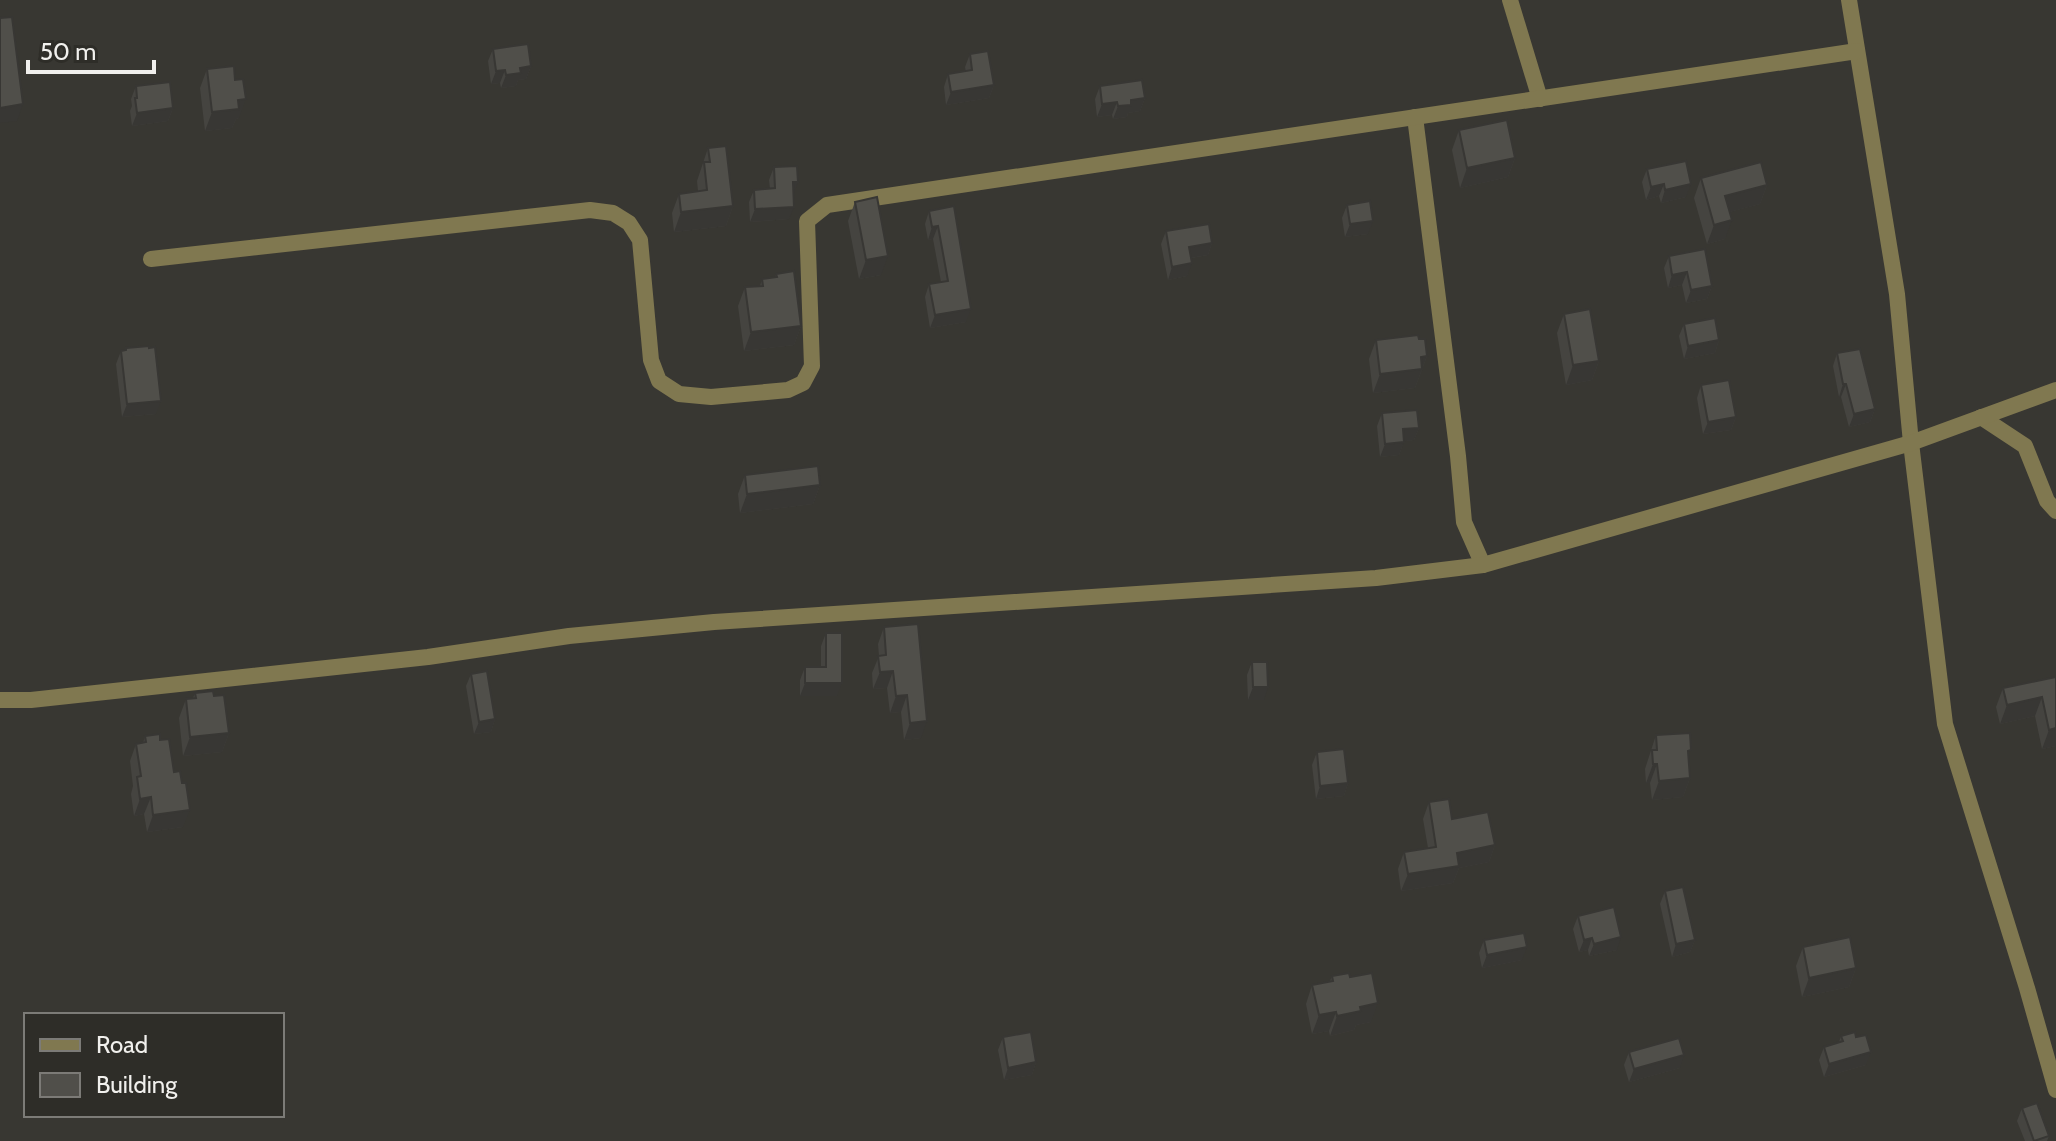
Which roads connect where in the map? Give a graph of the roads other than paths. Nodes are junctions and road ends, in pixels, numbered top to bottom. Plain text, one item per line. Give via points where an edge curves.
1 (1510, 0) edge
2 (1849, 0) edge
3 (1857, 51) junction
4 (1540, 99) junction
5 (1415, 117) junction
6 (151, 259) dead end
7 (2056, 390) edge
8 (1981, 417) junction
9 (1911, 443) junction
10 (2056, 511) edge
11 (1483, 565) junction
12 (0, 700) edge
13 (2056, 1090) edge

1 - 4 street
2 - 3 street
3 - 4 street
3 - 9 street via 1897,294
4 - 5 street
5 - 6 street via 827,205 807,221 812,366 803,383 788,390 711,397 679,394 659,381 651,360 640,240 629,223 613,213 590,210
5 - 11 street via 1464,522
7 - 8 street
8 - 9 street
8 - 10 street via 2025,446
9 - 11 street
9 - 13 street via 1945,724
11 - 12 street via 1376,578 714,622

